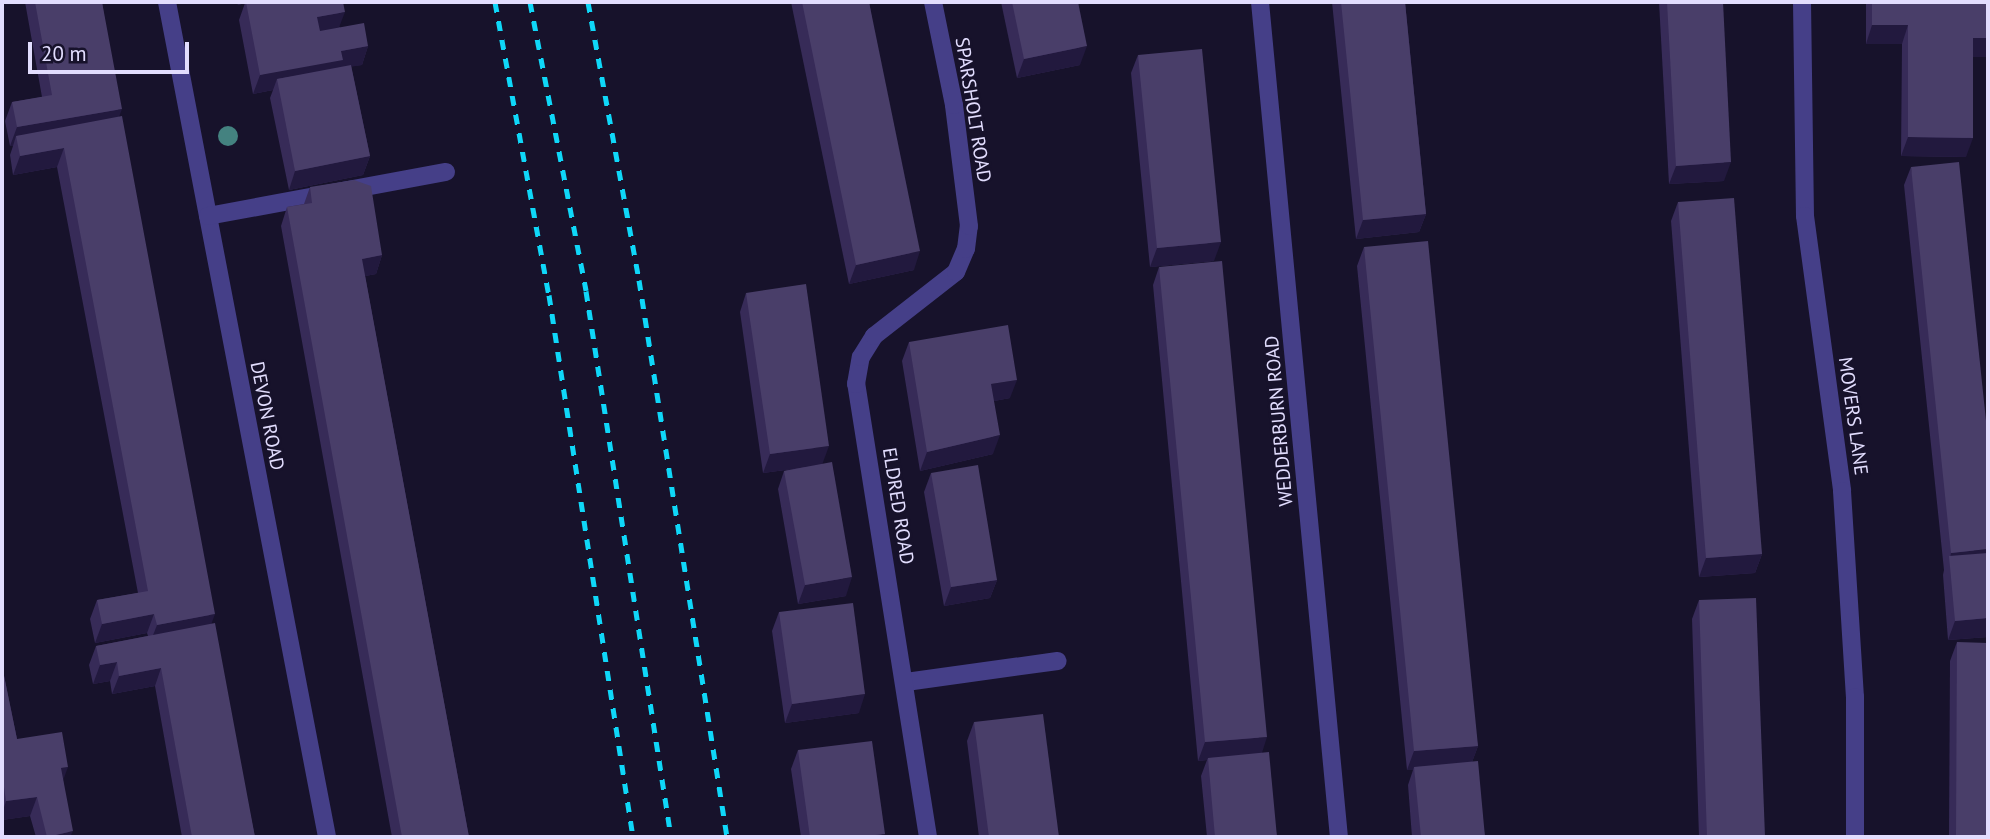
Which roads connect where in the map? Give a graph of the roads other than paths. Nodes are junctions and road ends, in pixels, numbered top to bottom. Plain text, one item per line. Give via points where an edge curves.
1 (167, 2) edge
2 (933, 2) edge
3 (1260, 2) edge
4 (1802, 2) edge
5 (446, 172) dead end
6 (208, 216) junction
7 (969, 226) joint
8 (1058, 661) dead end
9 (906, 682) junction
10 (327, 837) edge
11 (928, 837) edge
12 (1339, 837) edge
13 (1855, 837) edge

1 - 6 street, DEVON ROAD
2 - 7 street, SPARSHOLT ROAD via 954,105
3 - 12 street, WEDDERBURN ROAD
4 - 13 street, MOVERS LANE via 1805,216 1842,491 1855,697
5 - 6 street
6 - 10 street, DEVON ROAD
7 - 9 street, ELDRED ROAD via 956,272 874,336 861,357 856,384
8 - 9 street
9 - 11 street, ELDRED ROAD

